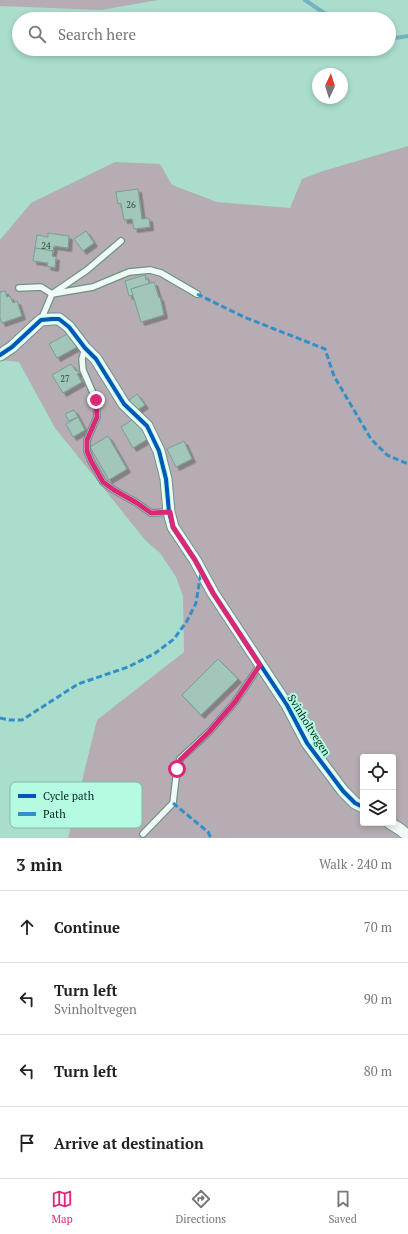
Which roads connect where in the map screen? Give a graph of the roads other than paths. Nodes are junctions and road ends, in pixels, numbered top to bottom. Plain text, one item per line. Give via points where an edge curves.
1 (121, 241) dead end
2 (19, 288) dead end
3 (52, 294) junction
4 (197, 294) dead end
5 (41, 320) junction
6 (85, 348) junction
7 (0, 355) edge
8 (170, 512) junction
9 (260, 665) junction
10 (360, 806) edge
11 (395, 826) edge
12 (142, 834) dead end
13 (408, 836) edge

1 - 3 lane via 87,270
2 - 3 lane via 41,287
3 - 4 lane via 93,287 129,272 150,270 161,273
3 - 5 lane
5 - 6 street, Svinholtvegen via 59,319 69,327
5 - 7 street
6 - 8 street, Svinholtvegen via 96,359 124,404 147,426 158,450 166,478
6 - 8 lane via 82,370 96,400 97,417 87,440 87,451 91,461 103,482 114,490 151,513
8 - 9 street, Svinholtvegen via 173,527
9 - 10 street, Svinholtvegen via 287,705 307,743 343,791
9 - 12 lane via 235,702 180,760 173,803
11 - 13 street

